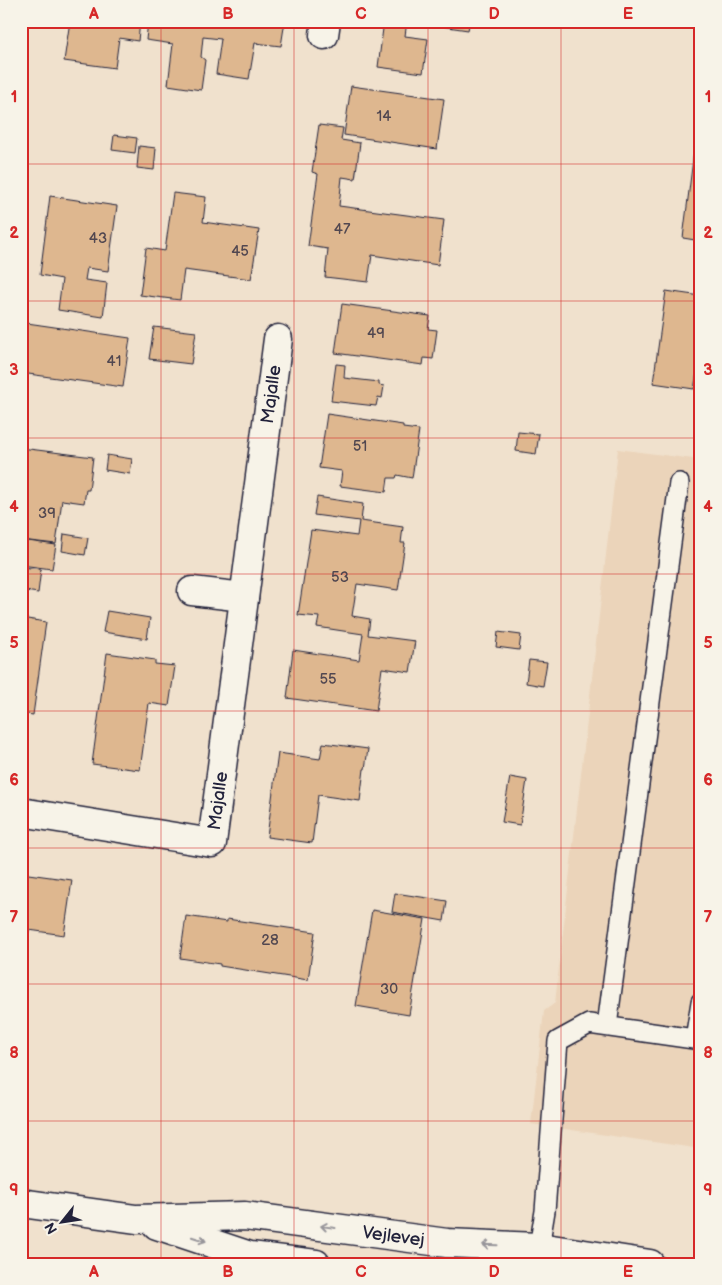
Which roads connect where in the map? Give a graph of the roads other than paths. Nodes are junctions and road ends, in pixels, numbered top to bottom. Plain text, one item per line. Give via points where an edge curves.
1 (278, 339) dead end
2 (678, 483) dead end
3 (192, 590) dead end
4 (244, 597) junction
5 (21, 812) edge
6 (701, 1002) edge
7 (607, 1026) junction
8 (698, 1039) edge
9 (21, 1203) edge
10 (136, 1219) junction
11 (537, 1255) edge
12 (316, 1264) edge
13 (650, 1264) edge

1 - 4 main road, Majalle
2 - 7 lane
3 - 4 main road
4 - 5 main road, Majalle via 212,844
6 - 8 lane
7 - 8 lane
7 - 11 lane via 588,1024 558,1041 544,1211
9 - 10 main road, Vejlevej
11 -> 10 main road, Vejlevej via 245,1216
10 -> 12 main road, Vejlevej via 250,1256
11 - 13 main road, Vejlevej

